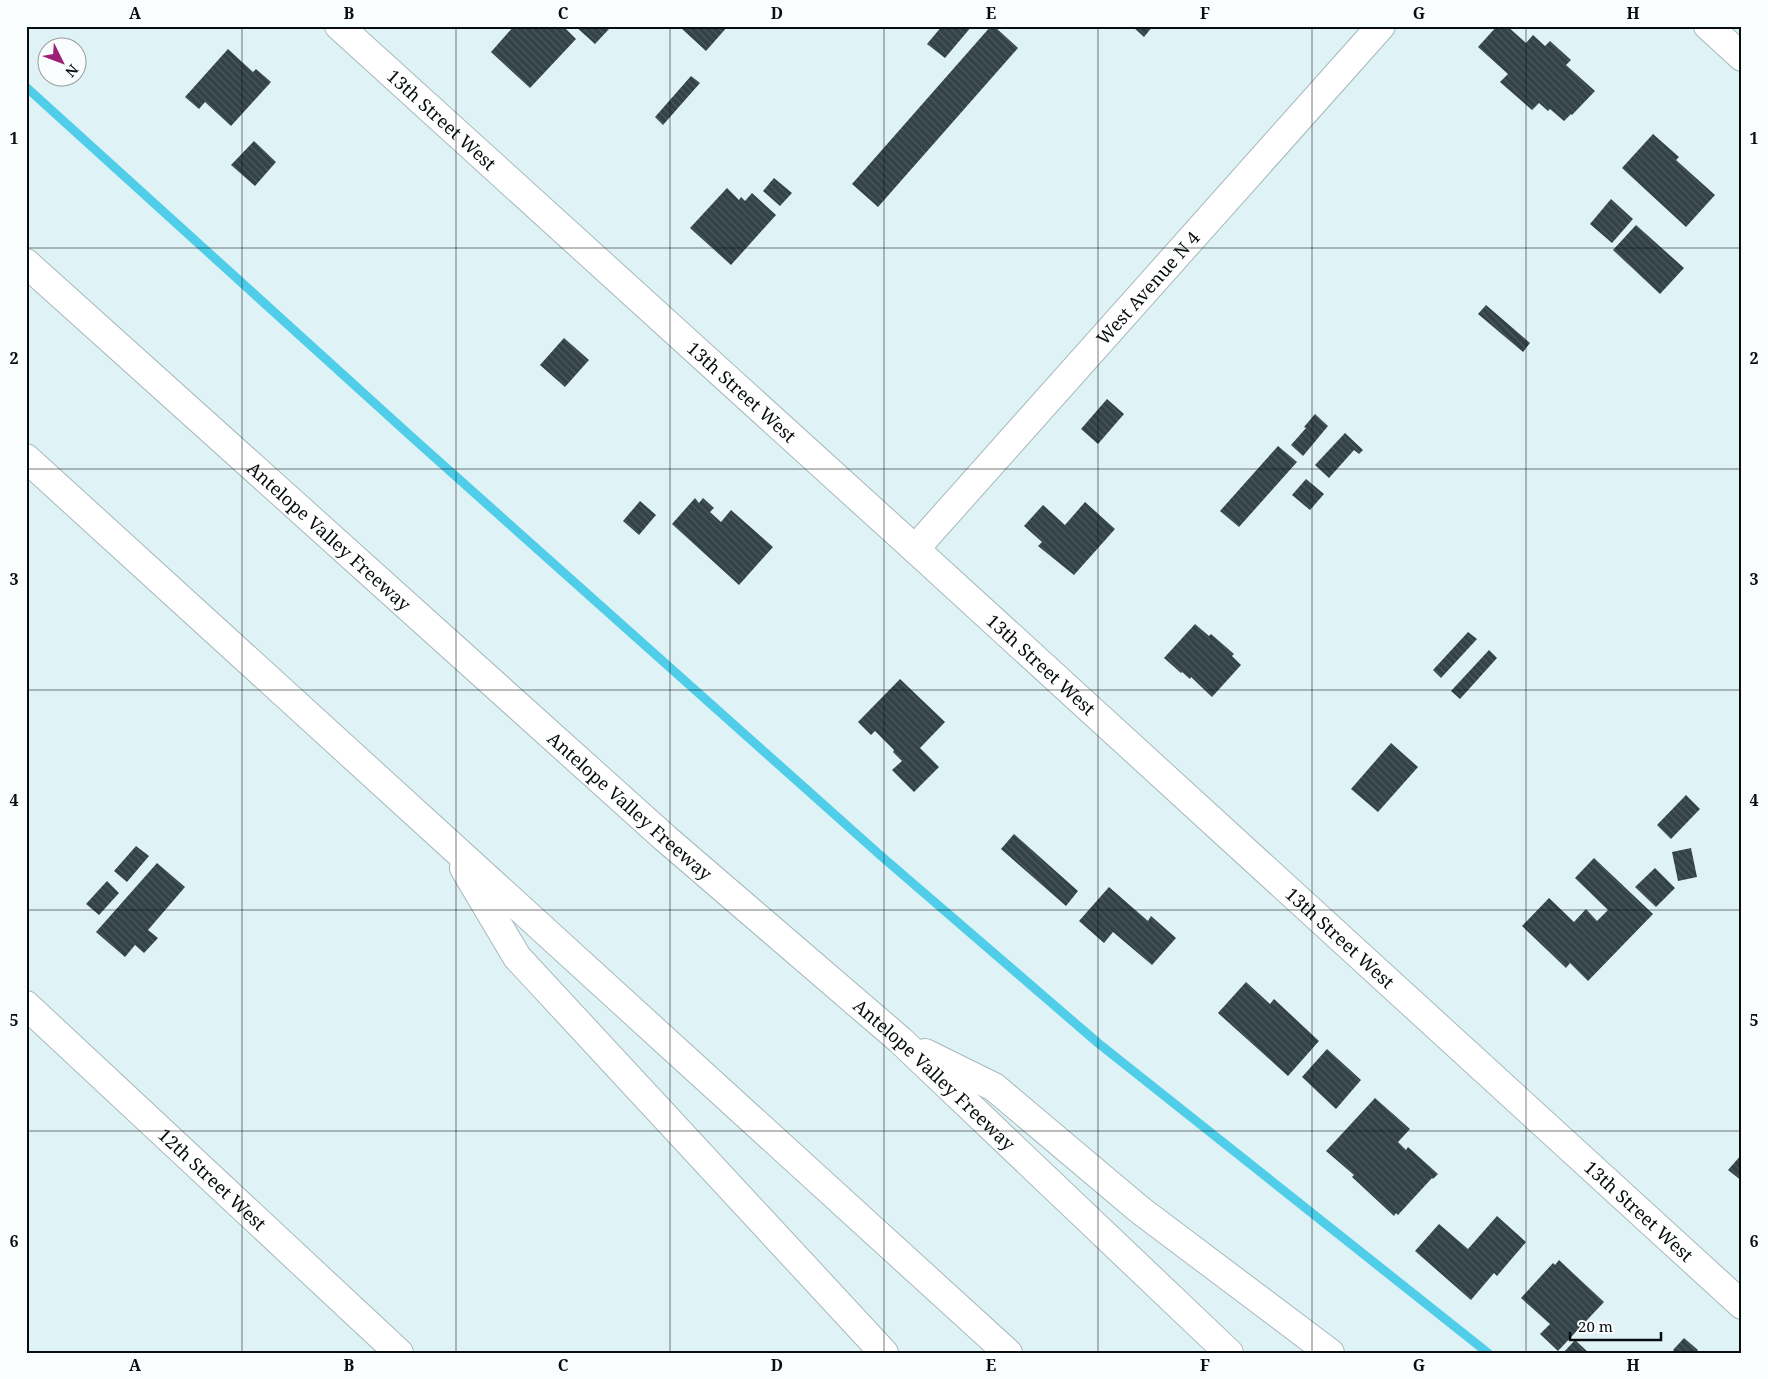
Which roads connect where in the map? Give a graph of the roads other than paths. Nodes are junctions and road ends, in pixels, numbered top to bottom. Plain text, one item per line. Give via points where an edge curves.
1 (339, 26) edge
2 (1380, 26) edge
3 (1708, 26) edge
4 (1742, 57) edge
5 (26, 263) edge
6 (26, 458) edge
7 (915, 549) junction
8 (450, 844) junction
9 (26, 1005) edge
10 (900, 1040) junction
11 (1742, 1305) edge
12 (399, 1353) edge
13 (884, 1353) edge
14 (1008, 1353) edge
15 (1229, 1353) edge
16 (1330, 1353) edge

1 - 7 main road, 13th Street West
2 - 7 main road, West Avenue N 4
3 - 4 main road
5 - 10 main road, Antelope Valley Freeway via 665,838
6 - 8 main road
7 - 11 main road, 13th Street West
8 - 13 main road via 517,957
8 - 14 main road
9 - 12 main road, 12th Street West
10 - 15 main road, Antelope Valley Freeway
10 - 16 main road via 994,1087 1140,1210

